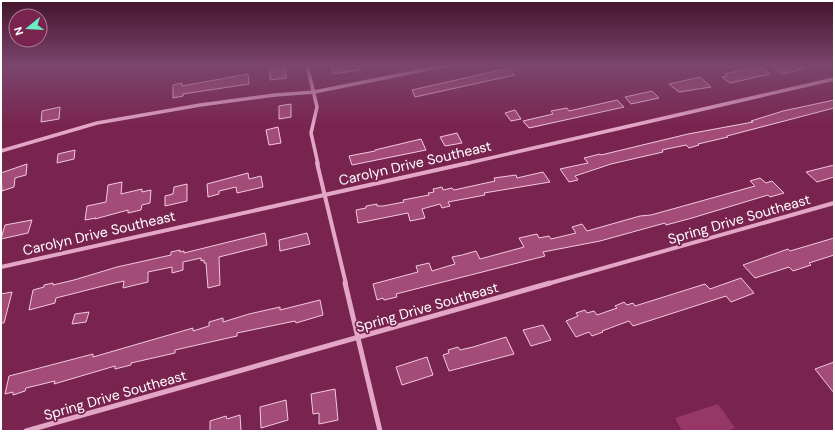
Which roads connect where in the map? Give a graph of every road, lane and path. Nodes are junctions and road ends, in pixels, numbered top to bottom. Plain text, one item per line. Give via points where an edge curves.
1 (312, 85) edge
2 (348, 85) edge
3 (807, 85) edge
4 (314, 92) junction
5 (1, 151) edge
6 (325, 195) junction
7 (834, 203) edge
8 (1, 267) edge
9 (358, 338) junction
10 (26, 431) edge
11 (380, 431) edge

1 - 4 street
2 - 4 street
3 - 6 street, Carolyn Drive Southeast
4 - 5 street via 208,104 97,123
4 - 6 street via 317,112 311,133
6 - 8 street, Carolyn Drive Southeast
6 - 9 street
7 - 9 street, Spring Drive Southeast
9 - 10 street, Spring Drive Southeast
9 - 11 street

